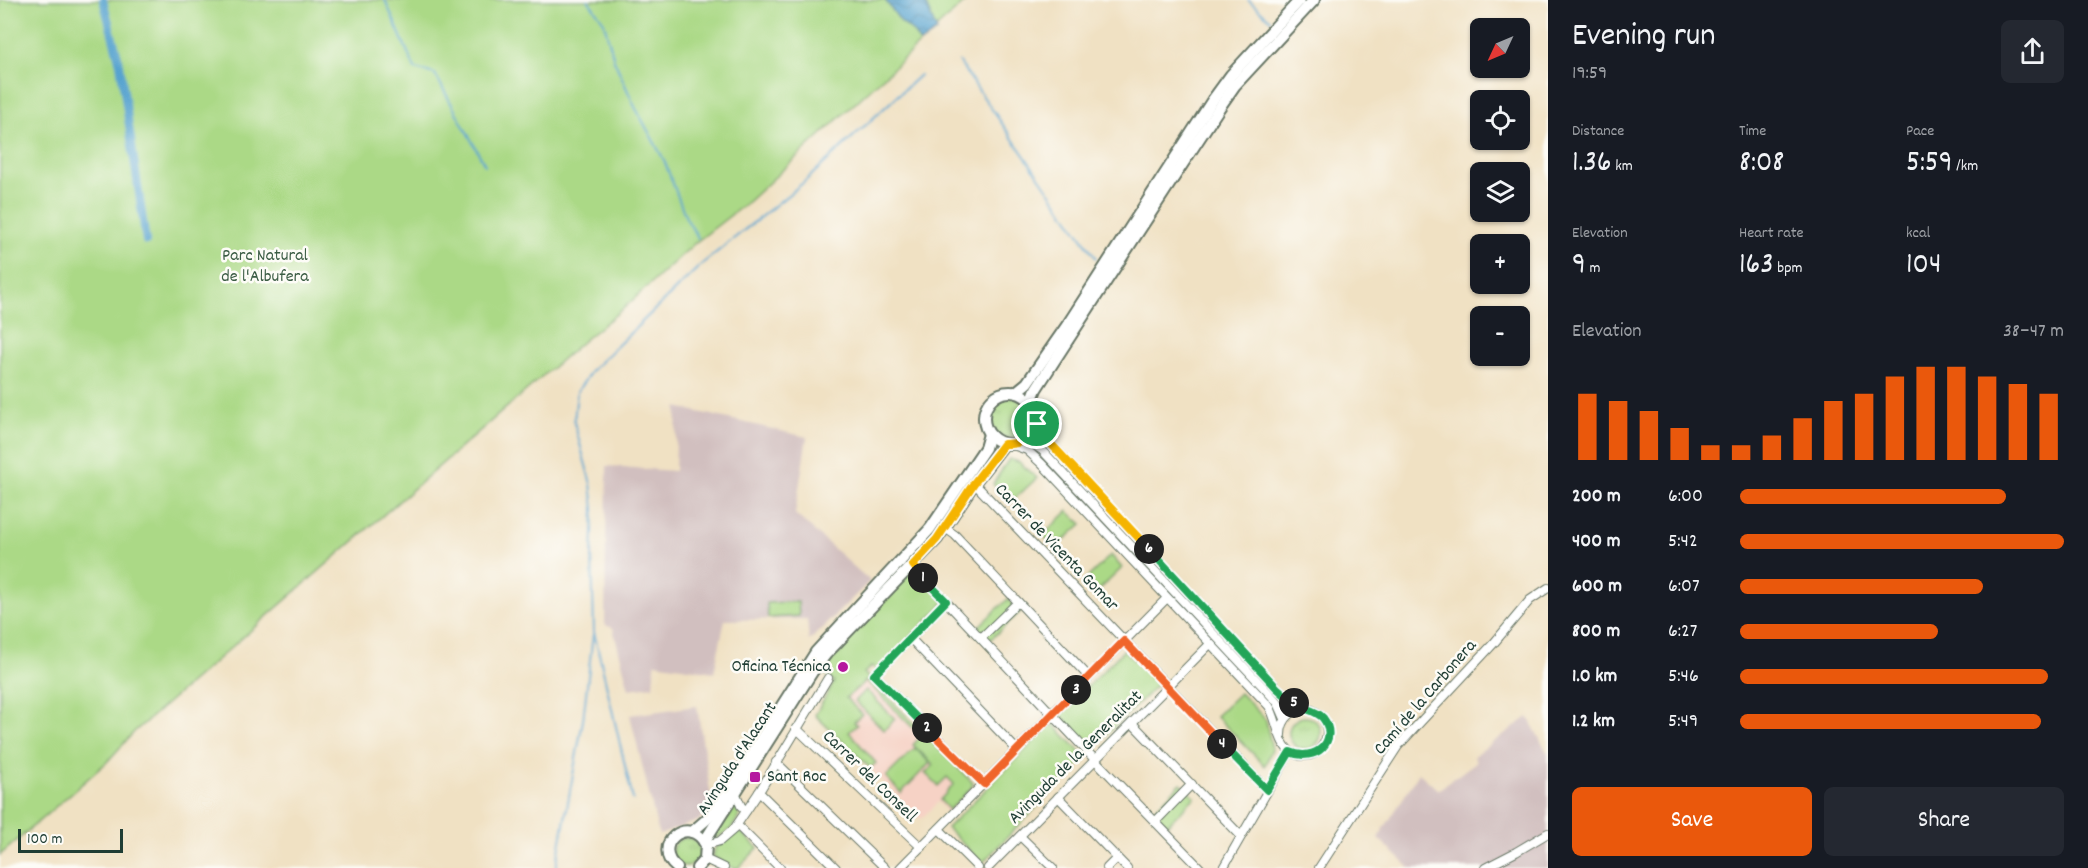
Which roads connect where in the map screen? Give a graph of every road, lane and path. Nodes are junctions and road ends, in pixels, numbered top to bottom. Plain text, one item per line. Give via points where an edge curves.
1 (1300, 0) edge
2 (1314, 0) edge
3 (1016, 392) junction
4 (1031, 402) junction
5 (1037, 424) junction
6 (989, 434) junction
7 (1014, 443) junction
8 (974, 483) junction
9 (945, 528) junction
10 (913, 565) junction
11 (1548, 588) edge
12 (1167, 598) junction
13 (946, 601) junction
14 (1018, 602) junction
15 (910, 638) junction
16 (981, 638) junction
17 (1124, 641) junction
18 (1210, 644) junction
19 (1089, 677) junction
20 (828, 678) dead end
21 (1167, 687) junction
22 (1302, 709) junction
23 (1053, 714) junction
24 (1285, 719) junction
25 (1132, 723) junction
26 (796, 728) junction
27 (1281, 735) junction
28 (1017, 750) junction
29 (1290, 752) junction
30 (1096, 760) junction
31 (776, 762) junction
32 (984, 784) junction
33 (1192, 784) junction
34 (1267, 790) junction
35 (759, 792) junction
36 (736, 794) junction
37 (1058, 797) junction
38 (746, 811) junction
39 (1155, 822) junction
40 (737, 825) junction
41 (939, 829) junction
42 (692, 832) junction
43 (1548, 833) edge
44 (1020, 836) junction
45 (1241, 836) junction
46 (705, 843) junction
47 (921, 847) junction
48 (1117, 858) junction
49 (666, 863) edge
50 (700, 865) edge
51 (677, 868) edge
52 (723, 868) edge
53 (780, 868) edge
54 (836, 868) edge
55 (885, 868) edge
56 (900, 868) edge
57 (978, 868) edge
58 (988, 868) edge
59 (1053, 868) edge
60 (1107, 868) edge
61 (1127, 868) edge
62 (1200, 868) edge
63 (1222, 868) edge
64 (1319, 868) edge
65 (1485, 868) edge

1 - 3 main road via 1212,101 1068,324 1027,383
2 - 4 main road via 1235,85
3 - 4 main road
3 - 6 main road via 998,394 991,400 984,416
4 - 5 main road
5 - 7 main road via 1030,437
5 - 22 street via 1052,445 1277,688
6 - 7 main road via 995,440
6 - 42 main road, Avinguda d'Alacant via 985,448 930,529 816,652 720,803
7 - 8 main road, Avinguda d'Alacant
7 - 12 street via 1042,464
7 - 24 street via 1035,445 1042,450 1275,700
8 - 9 main road, Avinguda d'Alacant
8 - 17 street, Carrer de Vicenta Gomar
9 - 10 main road, Avinguda d'Alacant
9 - 14 street
10 - 13 street
10 - 36 main road, Avinguda d'Alacant via 812,672
11 - 64 street, Camí de la Carbonera via 1530,600 1398,746
12 - 17 street
12 - 18 street
13 - 15 street
13 - 16 street
14 - 16 street
14 - 19 street
15 - 28 street
15 - 32 street via 875,677
16 - 23 street
17 - 19 street
17 - 21 street, Carrer de Vicenta Gomar
18 - 21 street, Avinguda de la Generalitat
18 - 27 street via 1269,706
19 - 23 street
20 - 26 street, Avinguda d'Alacant
21 - 25 street, Avinguda de la Generalitat
21 - 34 street, Carrer de Vicenta Gomar
22 - 24 street
22 - 29 street via 1312,710 1324,720 1326,742 1310,756
23 - 28 street
23 - 30 street
24 - 27 street
25 - 30 street, Avinguda de la Generalitat
25 - 33 street
26 - 31 street, Avinguda d'Alacant
26 - 47 street, Carrer del Consell
27 - 29 street
28 - 32 street
29 - 34 street
30 - 37 street, Avinguda de la Generalitat
30 - 39 street
31 - 35 street, Avinguda d'Alacant
31 - 55 street
32 - 41 street
33 - 39 street
33 - 45 street
34 - 45 street
35 - 38 street, Avinguda d'Alacant
35 - 54 street
36 - 38 street
36 - 46 main road, Avinguda d'Alacant
37 - 44 street, Avinguda de la Generalitat
37 - 48 street
38 - 40 street, Avinguda d'Alacant
39 - 62 street
40 - 46 street, Avinguda d'Alacant via 720,841
40 - 53 street
41 - 47 street
41 - 57 street
42 - 46 main road
42 - 49 main road, Avinguda d'Alacant via 674,836 667,846
43 - 65 street
44 - 58 street, Avinguda de la Generalitat
44 - 59 street
45 - 63 street
46 - 50 main road
47 - 56 street
48 - 60 street
48 - 61 street
49 - 51 main road
50 - 52 street

